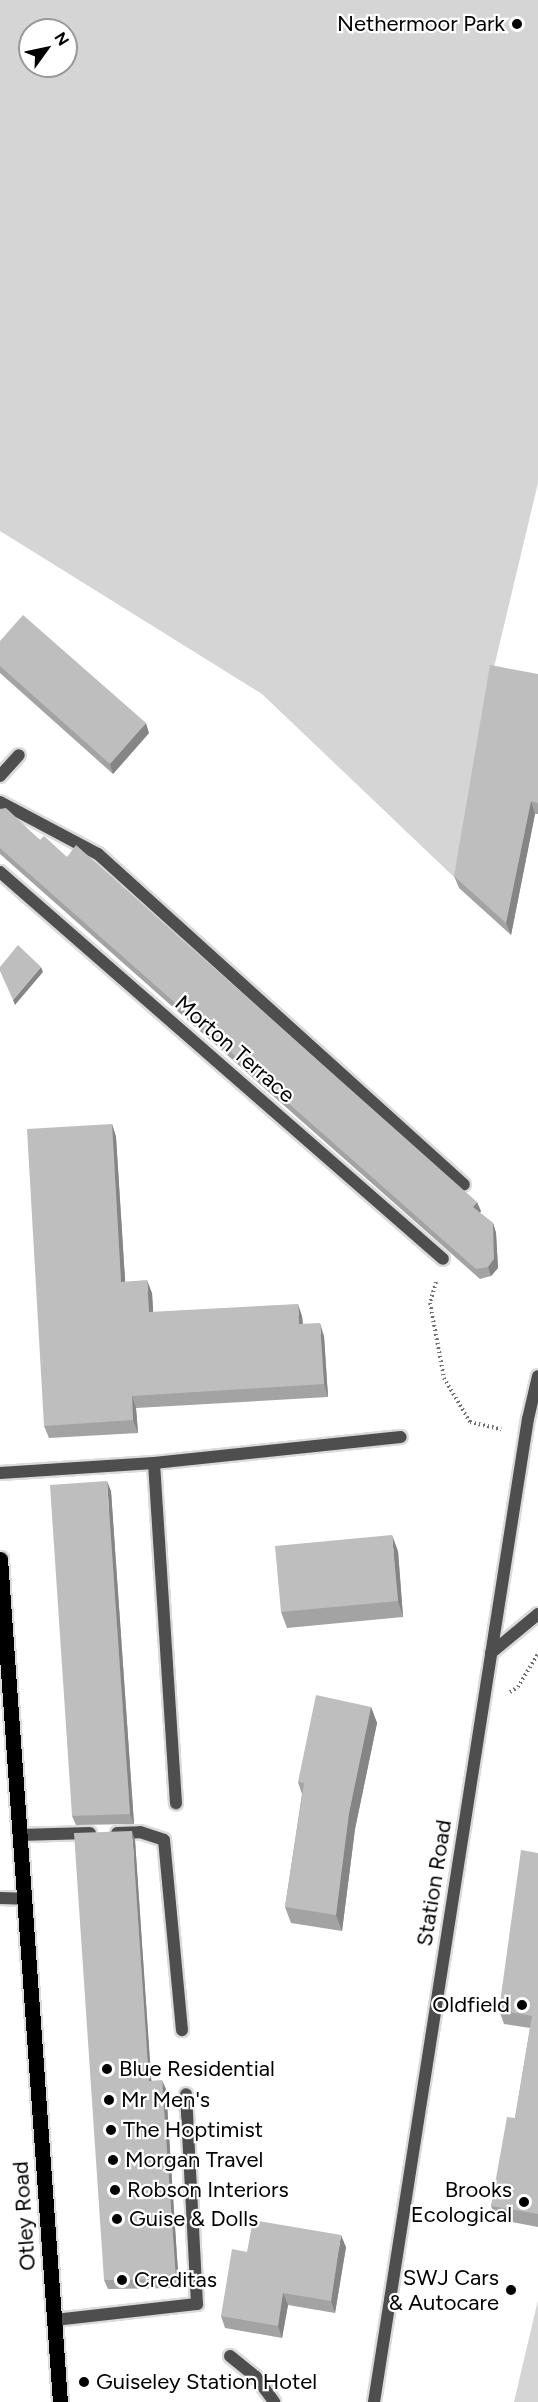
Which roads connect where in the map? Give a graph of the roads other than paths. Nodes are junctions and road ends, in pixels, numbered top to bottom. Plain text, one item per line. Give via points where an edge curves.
1 (19, 755) dead end
2 (0, 776) edge
3 (0, 802) edge
4 (0, 872) edge
5 (464, 1185) dead end
6 (443, 1259) edge
7 (538, 1376) edge
8 (401, 1437) dead end
9 (154, 1463) junction
10 (0, 1473) edge
11 (0, 1559) edge
12 (538, 1614) edge
13 (491, 1653) junction
14 (176, 1803) dead end
15 (19, 1835) junction
16 (0, 1898) edge
17 (24, 1899) junction
18 (182, 2030) dead end
19 (186, 2094) dead end
20 (54, 2320) junction
21 (230, 2356) dead end
22 (376, 2400) edge
23 (60, 2402) edge
24 (274, 2402) edge

1 - 2 street
3 - 5 street via 98,854
4 - 6 street, Morton Terrace
7 - 13 street, Station Road
8 - 9 street
9 - 10 street
9 - 14 street
11 - 15 main road, Otley Road
12 - 13 street
13 - 22 street, Station Road
15 - 17 main road, Otley Road
15 - 18 street via 140,1832 164,1840
16 - 17 street
17 - 20 main road, Otley Road
19 - 20 street via 197,2304
20 - 23 main road, Otley Road
21 - 24 street via 256,2377

